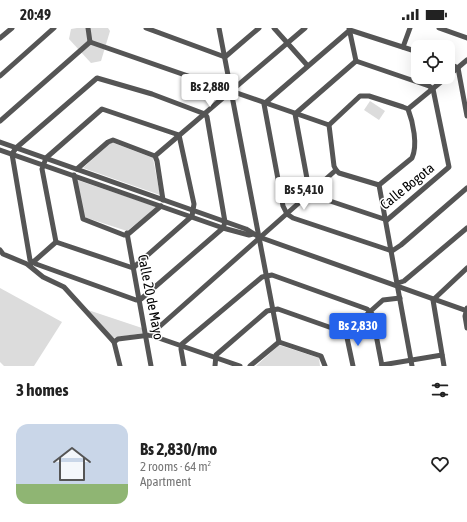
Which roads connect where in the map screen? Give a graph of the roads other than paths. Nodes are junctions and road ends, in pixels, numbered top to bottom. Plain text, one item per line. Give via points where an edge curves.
1 (12, 28) edge
2 (54, 28) edge
3 (88, 28) edge
4 (146, 28) edge
5 (219, 28) edge
6 (258, 28) edge
7 (274, 28) edge
8 (305, 28) edge
9 (410, 28) edge
10 (439, 28) edge
11 (349, 29) edge
12 (0, 38) edge
13 (467, 38) edge
14 (90, 42) junction
15 (287, 43) junction
16 (403, 46) junction
17 (411, 49) edge
18 (225, 57) junction
19 (467, 60) edge
20 (356, 61) junction
21 (307, 65) junction
22 (455, 66) edge
23 (458, 68) junction
24 (455, 71) edge
25 (0, 76) edge
26 (439, 84) edge
27 (433, 89) junction
28 (231, 91) junction
29 (264, 104) junction
30 (408, 109) junction
31 (205, 114) junction
32 (295, 114) junction
33 (467, 116) edge
34 (0, 121) edge
35 (329, 124) junction
36 (179, 135) junction
37 (0, 142) edge
38 (16, 148) junction
39 (0, 150) edge
40 (12, 154) junction
41 (155, 156) junction
42 (46, 158) junction
43 (43, 165) junction
44 (77, 169) junction
45 (336, 170) junction
46 (74, 175) junction
47 (380, 185) junction
48 (467, 188) edge
49 (312, 193) junction
50 (163, 200) junction
51 (161, 206) junction
52 (194, 210) junction
53 (287, 214) junction
54 (192, 216) junction
55 (387, 220) junction
56 (225, 222) junction
57 (223, 228) junction
58 (467, 228) edge
59 (127, 233) junction
60 (253, 234) junction
61 (259, 237) junction
62 (56, 242) junction
63 (0, 251) edge
64 (392, 251) junction
65 (31, 264) junction
66 (133, 268) junction
67 (467, 268) edge
68 (266, 275) junction
69 (398, 285) junction
70 (400, 298) junction
71 (139, 300) junction
72 (433, 300) junction
73 (272, 309) junction
74 (466, 310) edge
75 (370, 311) junction
76 (467, 328) edge
77 (346, 333) junction
78 (148, 335) junction
79 (114, 342) junction
80 (278, 342) junction
81 (181, 346) junction
82 (442, 355) junction
83 (215, 357) junction
84 (412, 363) edge
85 (120, 366) edge
86 (152, 366) edge
87 (184, 366) edge
88 (215, 366) edge
89 (240, 366) edge
90 (250, 366) edge
91 (325, 366) edge
92 (353, 366) edge
93 (382, 366) edge
94 (444, 366) edge

1 - 12 street
2 - 25 street
3 - 14 street
4 - 18 street
5 - 18 street
6 - 18 street
7 - 15 street
8 - 15 street
9 - 16 street
10 - 13 street
11 - 16 street
11 - 20 street
11 - 21 street
14 - 28 street
14 - 34 street
15 - 21 street
15 - 28 street
16 - 17 street
18 - 28 street
19 - 23 street
20 - 27 street
20 - 32 street
21 - 29 street
22 - 23 street
23 - 24 street
23 - 33 street
26 - 27 street
27 - 30 street
27 - 55 street, Calle Bogota via 449,167
28 - 29 street
28 - 31 street
28 - 61 street
29 - 32 street
29 - 53 street via 282,206
30 - 35 street via 369,96 360,96
30 - 47 street via 414,154
31 - 36 street
31 - 38 street via 152,94 97,78
31 - 56 street
32 - 35 street
32 - 49 street via 308,184
35 - 45 street
36 - 41 street
36 - 42 street via 102,109
36 - 52 street
37 - 38 street
38 - 40 street
38 - 42 street
39 - 40 street
40 - 43 street
40 - 65 street
41 - 44 street via 110,140
41 - 50 street
42 - 43 street
42 - 44 street
43 - 46 street
43 - 62 street
44 - 50 street
45 - 47 street
45 - 49 street
46 - 51 street
46 - 59 street via 83,219
47 - 55 street
48 - 64 street
49 - 53 street
49 - 55 street, Calle Bogota
50 - 52 street
51 - 54 street
51 - 59 street
52 - 54 street
52 - 56 street
53 - 61 street
53 - 64 street via 292,218
54 - 57 street
54 - 66 street
55 - 64 street
56 - 57 street
56 - 60 street
57 - 60 street
57 - 71 street
58 - 69 street
59 - 66 street, Calle 20 de Mayo
60 - 61 street
61 - 68 street
61 - 69 street
61 - 78 street
62 - 65 street
62 - 66 street
63 - 65 street
64 - 69 street
65 - 71 street
65 - 79 street via 43,277 64,287
66 - 71 street, Calle 20 de Mayo
67 - 72 street
68 - 73 street
68 - 75 street via 319,291
68 - 81 street
69 - 70 street
69 - 72 street
70 - 75 street via 383,300
70 - 84 street
71 - 78 street, Calle 20 de Mayo
72 - 74 street
72 - 82 street
73 - 77 street
73 - 80 street
73 - 83 street
74 - 76 street
75 - 77 street
75 - 93 street
77 - 92 street
78 - 79 street via 118,339
78 - 81 street
78 - 86 street, Calle 20 de Mayo
79 - 85 street
80 - 90 street
80 - 91 street via 321,356
81 - 83 street
81 - 87 street
82 - 84 street
82 - 94 street
83 - 88 street
83 - 89 street
84 - 93 street

